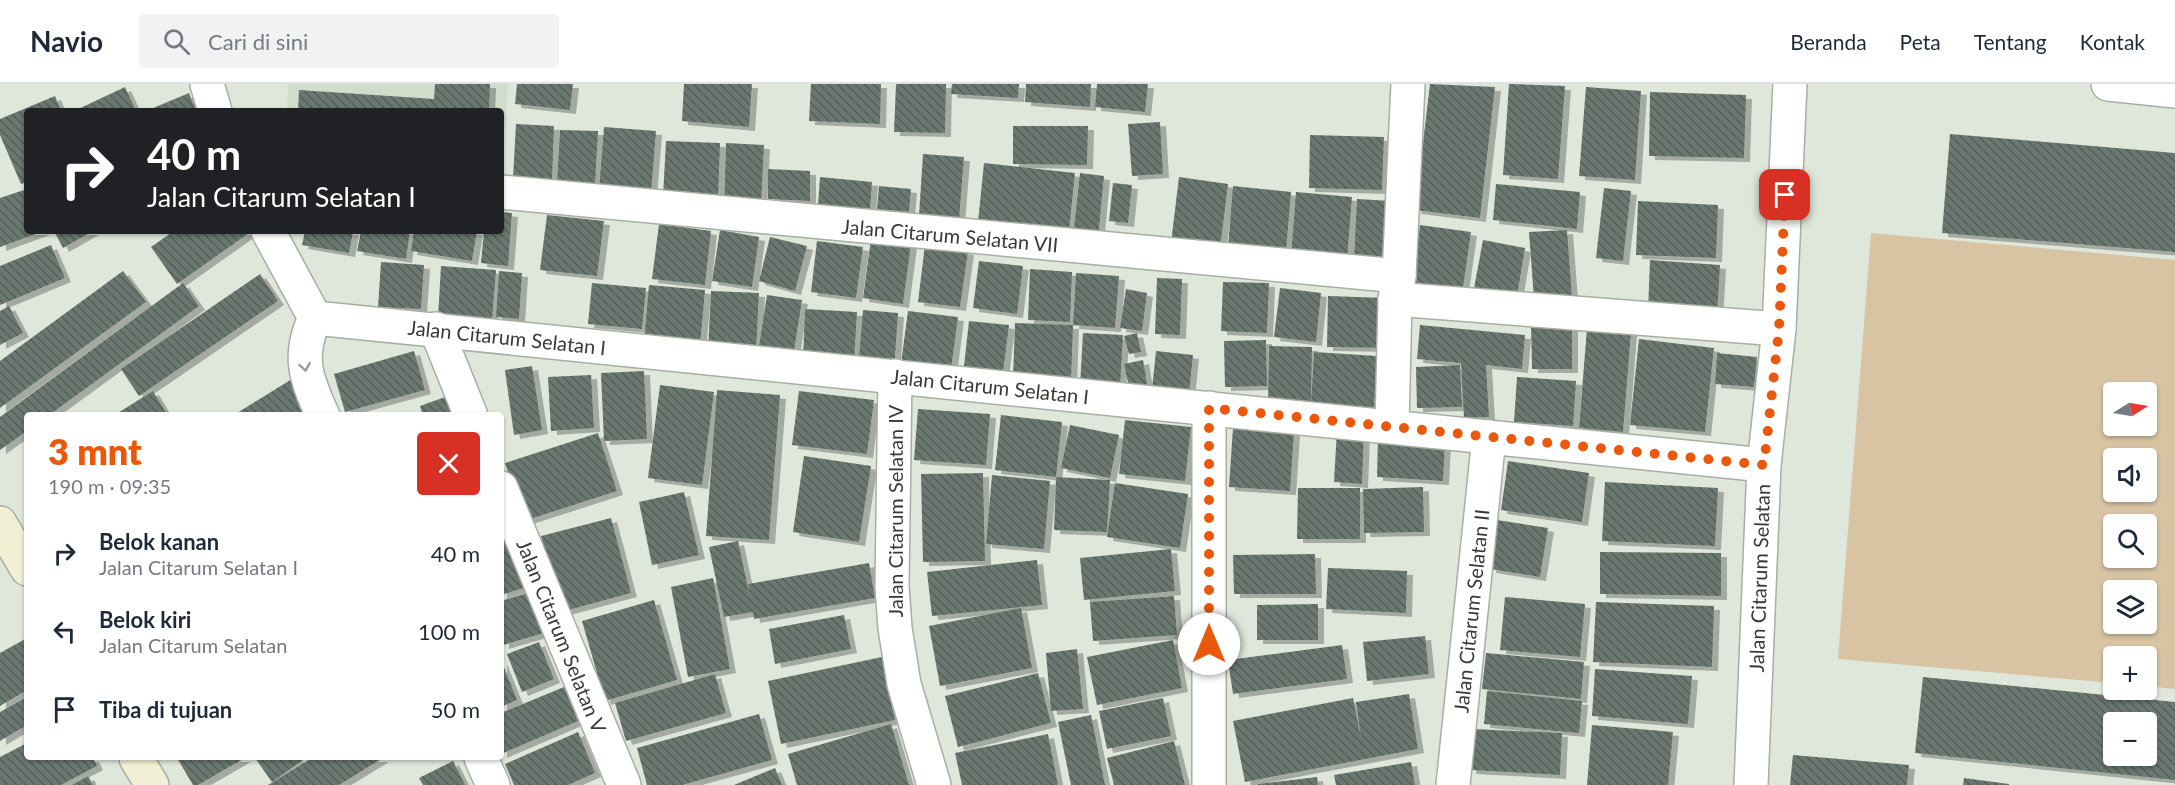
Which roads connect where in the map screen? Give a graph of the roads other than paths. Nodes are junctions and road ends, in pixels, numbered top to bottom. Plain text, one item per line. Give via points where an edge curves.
1 (207, 84) edge
2 (1408, 84) edge
3 (1790, 84) edge
4 (2108, 84) edge
5 (2175, 91) edge
6 (214, 108) edge
7 (504, 192) edge
8 (270, 234) edge
9 (1397, 288) junction
10 (315, 318) junction
11 (435, 329) junction
12 (1779, 329) junction
13 (895, 376) junction
14 (1209, 408) junction
15 (321, 412) edge
16 (469, 412) edge
17 (1392, 427) junction
18 (1489, 437) junction
19 (1764, 465) junction
20 (504, 495) edge
21 (0, 523) edge
22 (24, 564) edge
23 (137, 760) edge
24 (482, 760) edge
25 (152, 785) edge
26 (493, 785) edge
27 (624, 785) edge
28 (934, 785) edge
29 (1209, 785) edge
30 (1453, 785) edge
31 (1751, 785) edge

1 - 6 street
2 - 9 street
3 - 12 street, Jalan Citarum Selatan
4 - 5 street
7 - 9 street, Jalan Citarum Selatan VII
8 - 10 street
9 - 12 street, Jalan Citarum Selatan VII
9 - 17 street
10 - 11 street, Jalan Citarum Selatan I
10 -> 15 street via 303,354 308,381
11 - 13 street, Jalan Citarum Selatan I
11 - 16 street
12 - 19 street, Jalan Citarum Selatan
13 - 14 street, Jalan Citarum Selatan I
13 - 28 street, Jalan Citarum Selatan IV via 895,627 904,684
14 - 17 street, Jalan Citarum Selatan I
14 - 29 street
17 - 18 street, Jalan Citarum Selatan I
18 - 19 street, Jalan Citarum Selatan I
18 - 30 street, Jalan Citarum Selatan II
19 - 31 street, Jalan Citarum Selatan
20 - 27 street, Jalan Citarum Selatan V
21 - 22 street
23 - 25 street
24 - 26 street

